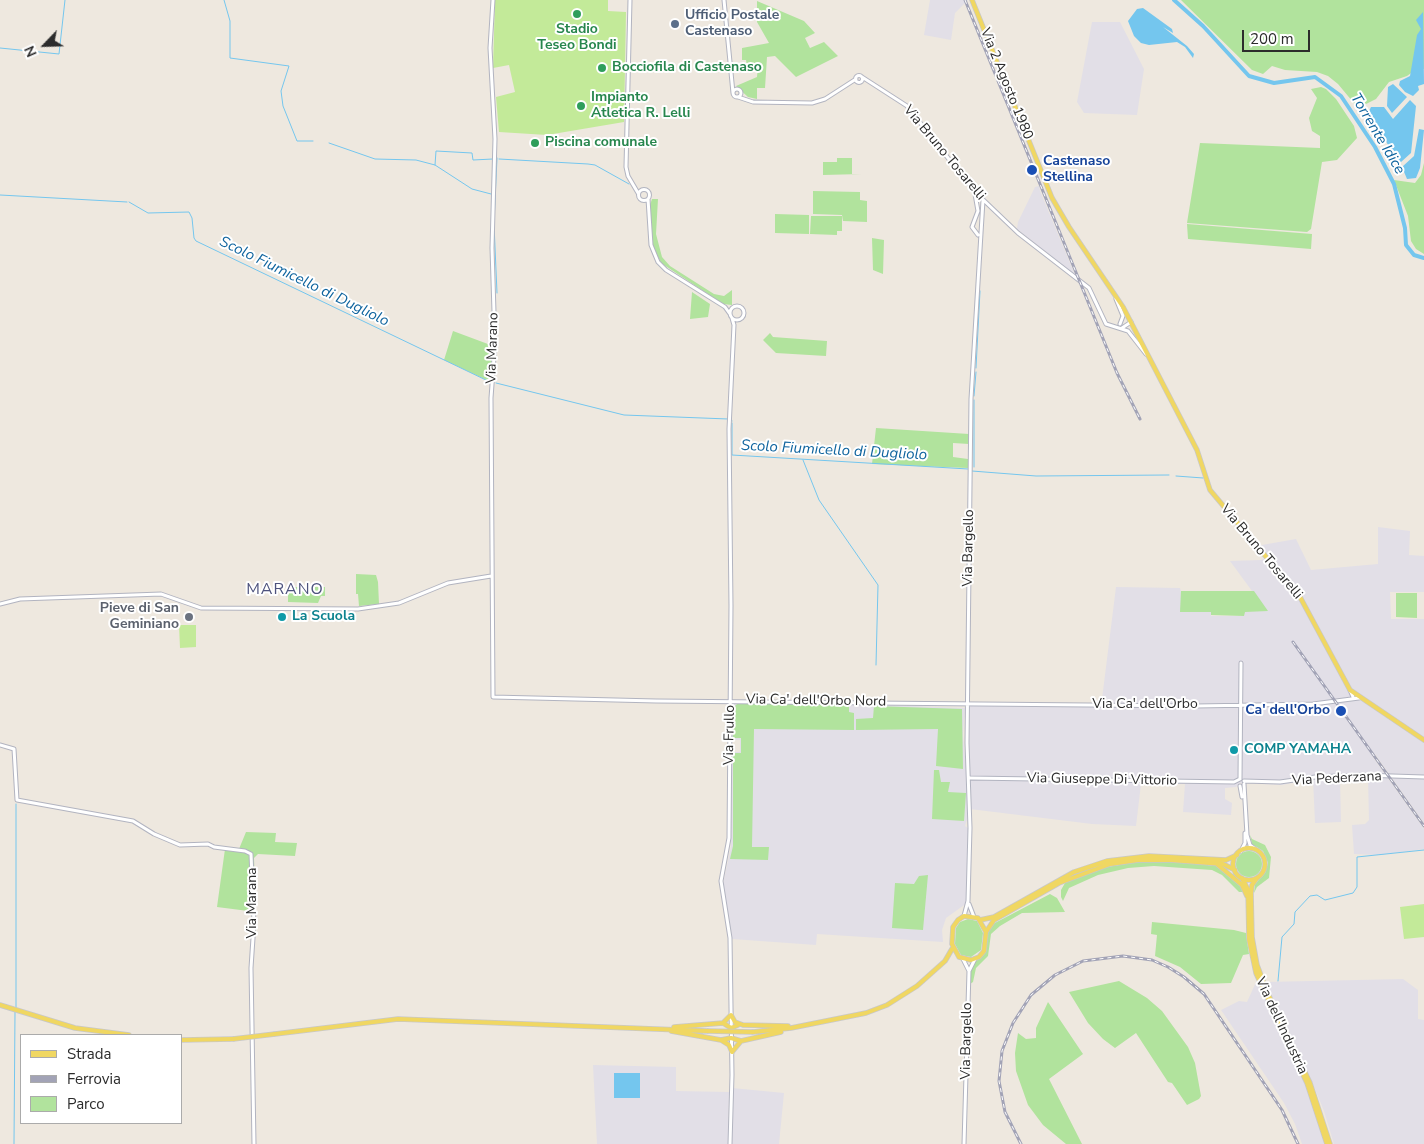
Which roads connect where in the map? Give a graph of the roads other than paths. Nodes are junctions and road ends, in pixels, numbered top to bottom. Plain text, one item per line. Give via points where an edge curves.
1 (493, 0) edge
2 (630, 0) edge
3 (724, 0) edge
4 (972, 0) edge
5 (862, 77) junction
6 (731, 79) junction
7 (858, 81) junction
8 (872, 84) junction
9 (739, 91) junction
10 (733, 92) junction
11 (738, 97) junction
12 (749, 100) junction
13 (636, 187) junction
14 (642, 190) junction
15 (974, 191) junction
16 (638, 193) junction
17 (648, 199) junction
18 (983, 200) junction
19 (643, 201) junction
20 (978, 203) junction
21 (648, 208) junction
22 (973, 220) junction
23 (968, 221) dead end
24 (979, 238) junction
25 (1109, 284) junction
26 (725, 307) junction
27 (732, 308) junction
28 (731, 316) junction
29 (738, 320) junction
30 (1131, 322) junction
31 (734, 325) junction
32 (1121, 326) junction
33 (1149, 359) junction
34 (491, 576) junction
35 (0, 604) edge
36 (1241, 663) dead end
37 (493, 697) joint
38 (1356, 697) junction
39 (730, 700) junction
40 (1348, 700) junction
41 (968, 704) junction
42 (1050, 705) joint
43 (1241, 706) junction
44 (1424, 740) edge
45 (0, 744) edge
46 (1424, 777) edge
47 (970, 778) junction
48 (1241, 782) junction
49 (1255, 850) junction
50 (1241, 851) junction
51 (1237, 855) junction
52 (1215, 863) junction
53 (1235, 870) junction
54 (1242, 878) junction
55 (1257, 878) junction
56 (1248, 900) junction
57 (968, 901) junction
58 (964, 916) junction
59 (974, 917) junction
60 (980, 920) junction
61 (986, 932) junction
62 (952, 949) junction
63 (961, 958) junction
64 (976, 959) junction
65 (945, 961) junction
66 (969, 971) junction
67 (0, 1005) edge
68 (731, 1015) junction
69 (724, 1023) junction
70 (740, 1025) junction
71 (809, 1025) junction
72 (731, 1028) junction
73 (662, 1029) junction
74 (121, 1034) edge
75 (732, 1038) junction
76 (182, 1040) edge
77 (721, 1040) junction
78 (741, 1041) junction
79 (732, 1052) junction
80 (966, 1135) junction
81 (254, 1144) edge
82 (730, 1144) edge
83 (964, 1144) edge
84 (969, 1144) edge
85 (1328, 1144) edge

1 - 34 street, Via Marano via 490,48 495,139 492,248 495,338 491,398
2 - 13 street via 626,167
3 - 6 street
4 - 25 main road, Via 2 Agosto 1980 via 1052,198
5 - 7 street
5 - 7 street via 858,76
5 - 8 street, Via Bruno Tosarelli
6 - 9 street
6 - 10 street
7 - 8 street, Via Bruno Tosarelli
7 - 12 street via 812,103
8 - 15 street, Via Bruno Tosarelli via 907,106
9 - 10 street
9 - 11 street
9 - 12 street
10 - 11 street
11 - 12 street
13 - 14 street
13 - 16 street
14 - 16 street
14 - 17 street via 649,192
15 - 18 street, Via Bruno Tosarelli
15 - 20 street
16 - 19 street
17 - 19 street
17 - 21 street
18 - 20 street
18 - 24 street, Via Bargello
18 - 32 street, Via Bruno Tosarelli via 1018,233 1088,288 1106,324
19 - 21 street
20 - 22 street via 978,214
21 - 26 street via 651,245 658,262
22 - 23 street
22 - 24 street via 972,227
24 - 41 street, Via Bargello via 971,398
25 - 30 main road, Via 2 Agosto 1980
25 - 32 street via 1123,313
26 - 27 street
26 - 28 street
27 - 28 street
27 - 29 street via 743,309
28 - 29 street
28 - 31 street, Via Frullo
29 - 31 street
30 - 32 street via 1127,327
30 - 33 main road, Via Bruno Tosarelli
31 - 39 street, Via Frullo via 729,429
32 - 33 street, Via Bruno Tosarelli
33 - 38 main road, Via Bruno Tosarelli via 1197,450 1210,490 1300,597
34 - 35 street via 448,583 399,604 358,609 201,608 161,594 20,599
34 - 37 street, Via Marano
36 - 43 street
37 - 39 street, Via Ca' dell'Orbo Nord
38 - 40 street
38 - 40 street
38 - 44 main road, Via Bruno Tosarelli
39 - 41 street, Via Ca' dell'Orbo Nord
39 - 68 street, Via Frullo via 728,845 721,881 730,938
40 - 43 street, Via Ca' dell'Orbo
41 - 42 street, Via Ca' dell'Orbo Nord
41 - 47 street, Via Bargello
42 - 43 street, Via Ca' dell'Orbo
43 - 48 street
45 - 81 street, Via Marana via 14,749 16,800 133,821 180,845 208,844 251,854
46 - 48 street, Via Pederzana via 1361,775
47 - 48 street, Via Giuseppe Di Vittorio
47 - 57 street, Via Bargello
48 - 49 street via 1247,836
48 - 50 street via 1245,840
49 - 50 main road
49 - 55 main road via 1264,861 1264,869
50 - 51 main road
51 - 53 main road
51 - 60 main road via 1226,860 1149,856 1107,862 1069,875 994,916
52 - 53 main road
52 - 56 main road via 1242,885
52 - 61 main road via 1143,860 1092,869 1059,883 994,920
53 - 54 main road
54 - 55 main road
54 - 56 main road, Via dell'Industria via 1248,887
55 - 85 main road, Via dell'Industria via 1251,893 1252,937 1257,965 1310,1083
56 - 85 main road, Via dell'Industria via 1249,939 1256,974 1307,1083
57 - 58 street, Via Bargello
57 - 59 street, Via Bargello
58 - 59 main road
58 - 62 main road via 953,927
59 - 60 main road
60 - 61 main road
61 - 64 main road via 984,951
62 - 63 main road
62 - 65 main road
63 - 64 main road
63 - 65 main road
63 - 66 street, Via Bargello
64 - 66 street, Via Bargello
65 - 71 main road via 910,992 887,1005 866,1013
66 - 80 street, Via Bargello
67 - 74 main road via 76,1028
68 - 69 main road
68 - 70 main road
68 - 72 street, Via Frullo
69 - 72 main road
69 - 73 main road
70 - 71 main road
70 - 72 main road
71 - 73 main road, bridge via 771,1032
71 - 78 main road
72 - 75 street, Via Frullo
73 - 76 main road, bridge via 398,1019 233,1039
73 - 77 main road
75 - 77 main road
75 - 78 main road
75 - 79 street, Via Frullo
77 - 79 main road via 729,1045
78 - 79 main road
79 - 82 street, Via Frullo
80 - 83 street
80 - 84 street

